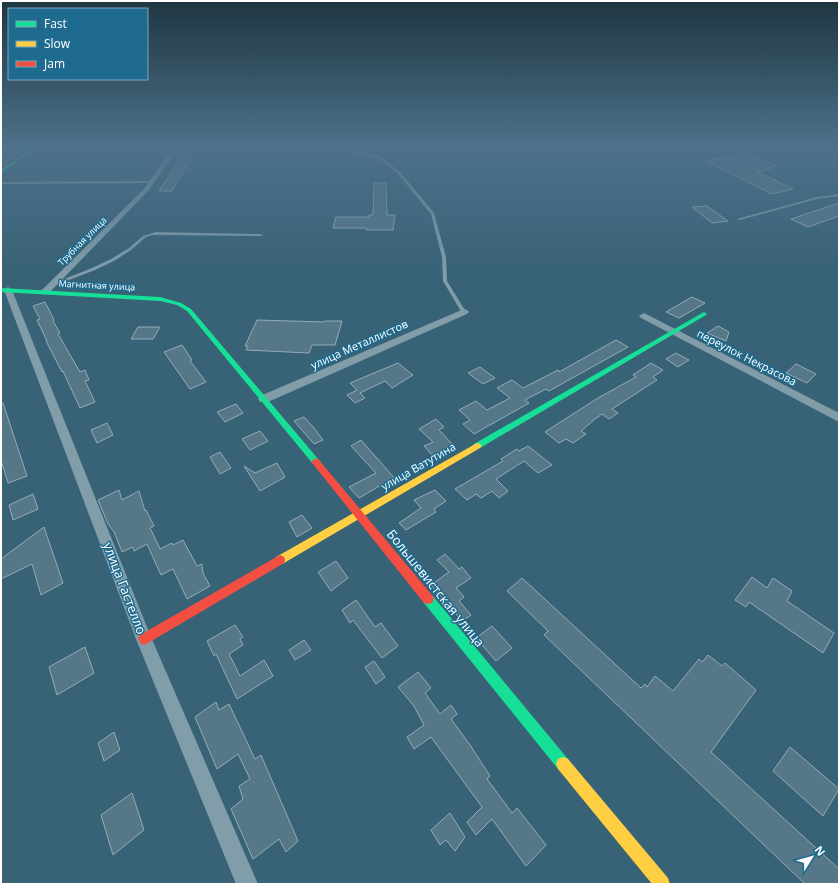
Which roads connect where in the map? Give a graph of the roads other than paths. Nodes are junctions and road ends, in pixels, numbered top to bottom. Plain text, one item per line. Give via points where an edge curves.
1 (147, 189) edge
2 (412, 189) edge
3 (839, 195) edge
4 (739, 219) dead end
5 (261, 235) dead end
6 (52, 285) junction
7 (4, 290) edge
8 (45, 292) junction
9 (189, 310) joint
10 (464, 312) joint
11 (704, 314) dead end
12 (644, 316) dead end
13 (674, 332) junction
14 (264, 399) junction
15 (839, 418) edge
16 (358, 514) junction
17 (144, 639) junction
18 (248, 884) edge
19 (662, 884) edge

1 - 6 street, Трубная улица
2 - 10 lane via 433,214 444,257 445,281
3 - 4 lane via 817,198
5 - 6 lane via 148,234 122,256
6 - 8 street, Трубная улица
7 - 8 street, Магнитная улица
7 - 17 street, улица Гастелло
8 - 9 street, Магнитная улица via 160,299 174,302
9 - 14 street, Большевистская улица
10 - 14 street, улица Металлистов
11 - 13 street, улица Ватутина
12 - 13 street, переулок Некрасова
13 - 15 street, переулок Некрасова
13 - 16 street, улица Ватутина
14 - 16 street, Большевистская улица
16 - 17 street, улица Ватутина
16 - 19 street, Большевистская улица
17 - 18 street, улица Гастелло

